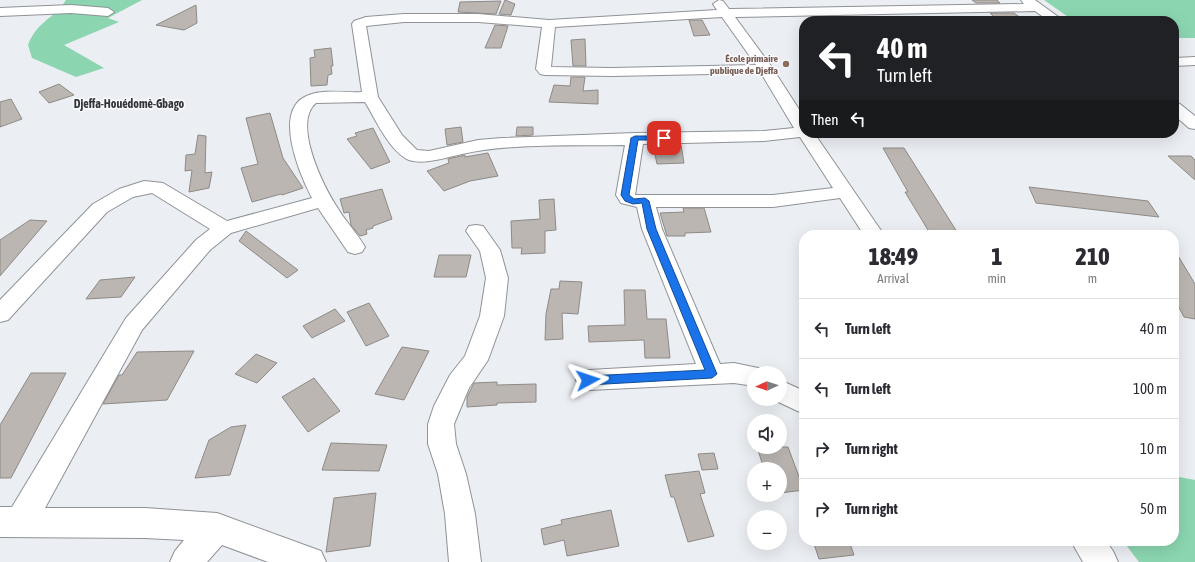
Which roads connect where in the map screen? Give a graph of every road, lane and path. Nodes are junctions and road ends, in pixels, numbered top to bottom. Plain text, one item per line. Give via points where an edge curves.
1 (716, 0) edge
2 (934, 0) edge
3 (1032, 3) edge
4 (660, 4) dead end
5 (945, 9) junction
6 (0, 12) edge
7 (108, 12) dead end
8 (725, 13) junction
9 (1051, 16) edge
10 (638, 17) junction
11 (549, 24) junction
12 (1195, 61) edge
13 (1179, 62) edge
14 (766, 69) junction
15 (370, 98) junction
16 (1179, 111) edge
17 (1193, 121) edge
18 (799, 122) edge
19 (799, 133) edge
20 (635, 138) junction
21 (809, 138) edge
22 (845, 192) junction
23 (323, 201) junction
24 (645, 201) junction
25 (224, 228) junction
26 (871, 230) edge
27 (476, 231) dead end
28 (355, 247) dead end
29 (0, 314) edge
30 (712, 374) junction
31 (747, 375) edge
32 (588, 380) dead end
33 (787, 394) edge
34 (799, 400) edge
35 (11, 522) edge
36 (217, 528) junction
37 (186, 562) edge
38 (310, 562) edge
39 (465, 562) edge

1 - 8 street
2 - 5 street
3 - 5 street
3 - 9 street
4 - 10 street
5 - 8 street
6 - 7 street via 71,9
8 - 10 street
8 - 14 street
10 - 11 street
11 - 14 street via 543,69 545,71
11 - 15 street via 452,17 361,22 359,24
12 - 13 street
14 - 18 street
15 - 20 street via 395,138 412,155 420,157 478,145
15 - 23 street via 314,98 305,103 298,132
16 - 17 street
19 - 20 street via 764,136
20 - 24 street via 625,195 633,201
21 - 22 street
22 - 24 street via 773,201
22 - 26 street
23 - 25 street
23 - 28 street
24 - 30 street via 654,236
25 - 29 street via 156,187 144,187 126,193 100,208
25 - 35 street via 203,245 134,324
27 - 39 street via 490,250 497,278 492,316 476,360 459,382 441,424 442,444 452,474 460,514
30 - 31 street
30 - 32 street
33 - 34 street
35 - 36 street via 145,523
36 - 37 street
36 - 38 street

